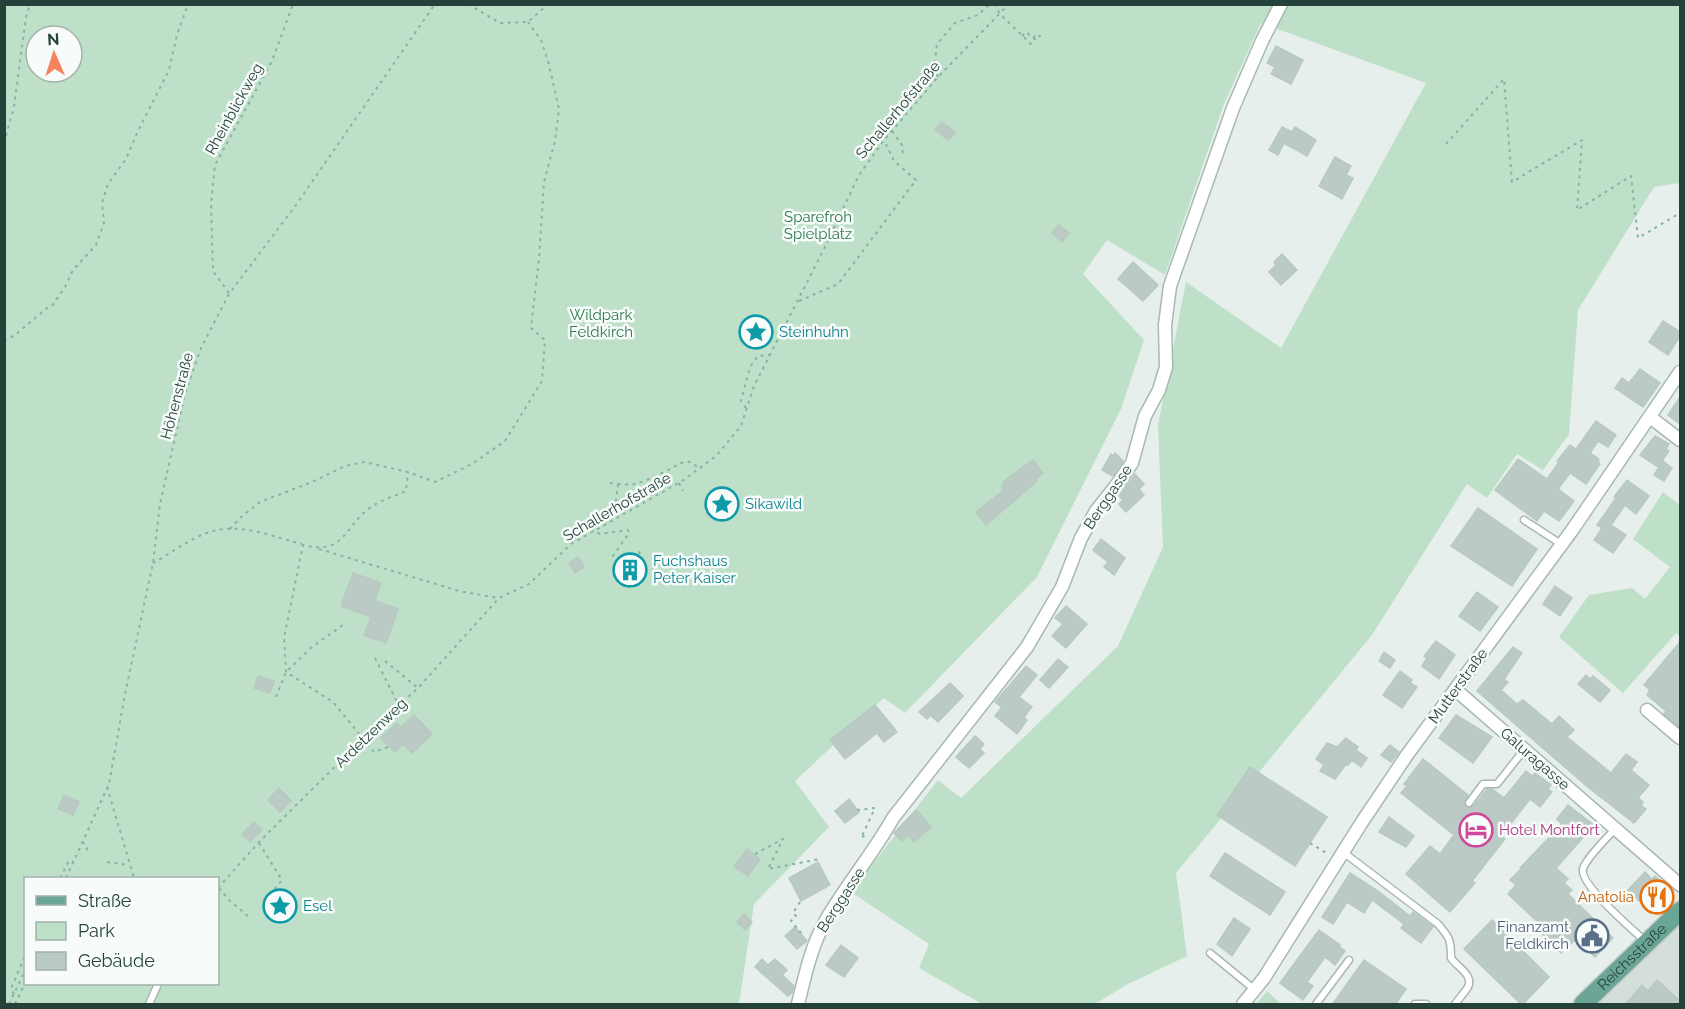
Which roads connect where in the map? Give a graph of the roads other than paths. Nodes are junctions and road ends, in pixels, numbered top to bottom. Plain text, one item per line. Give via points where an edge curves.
1 (1281, 4) edge
2 (1680, 372) edge
3 (1650, 417) junction
4 (1680, 440) edge
5 (1524, 520) dead end
6 (1562, 544) junction
7 (1456, 690) junction
8 (1647, 710) dead end
9 (1680, 738) edge
10 (1524, 750) junction
11 (1469, 803) dead end
12 (1615, 828) junction
13 (1340, 857) junction
14 (1680, 885) edge
15 (1680, 911) edge
16 (1647, 943) junction
17 (1210, 953) dead end
18 (1350, 960) dead end
19 (158, 985) edge
20 (1255, 990) junction
21 (149, 1005) edge
22 (798, 1005) edge
23 (1243, 1005) edge
24 (1316, 1005) edge
25 (1415, 1005) edge
26 (1426, 1005) edge
27 (1455, 1005) edge
28 (1583, 1005) edge

1 - 22 street, Berggasse via 1233,108 1170,286 1165,326 1166,367 1160,390 1145,416 1132,463 1095,511 1062,586 1027,647 892,818 883,838 833,908 815,942
2 - 3 street, Mutterstraße
3 - 4 street
3 - 6 street, Mutterstraße
5 - 6 lane
6 - 7 street, Mutterstraße
7 - 10 street, Galuragasse
7 - 13 street, Mutterstraße via 1407,755
8 - 9 street
10 - 11 lane via 1497,784 1483,784
10 - 12 street, Galuragasse
12 - 14 street, Galuragasse
12 - 16 lane via 1587,862 1584,878
13 - 20 street, Mutterstraße
13 - 27 lane via 1438,924 1449,937 1451,958 1469,980
15 - 16 main road, Reichsstraße
16 - 28 main road, Reichsstraße
17 - 20 lane
18 - 24 lane
19 - 21 lane
20 - 23 street, Mutterstraße
25 - 26 lane

